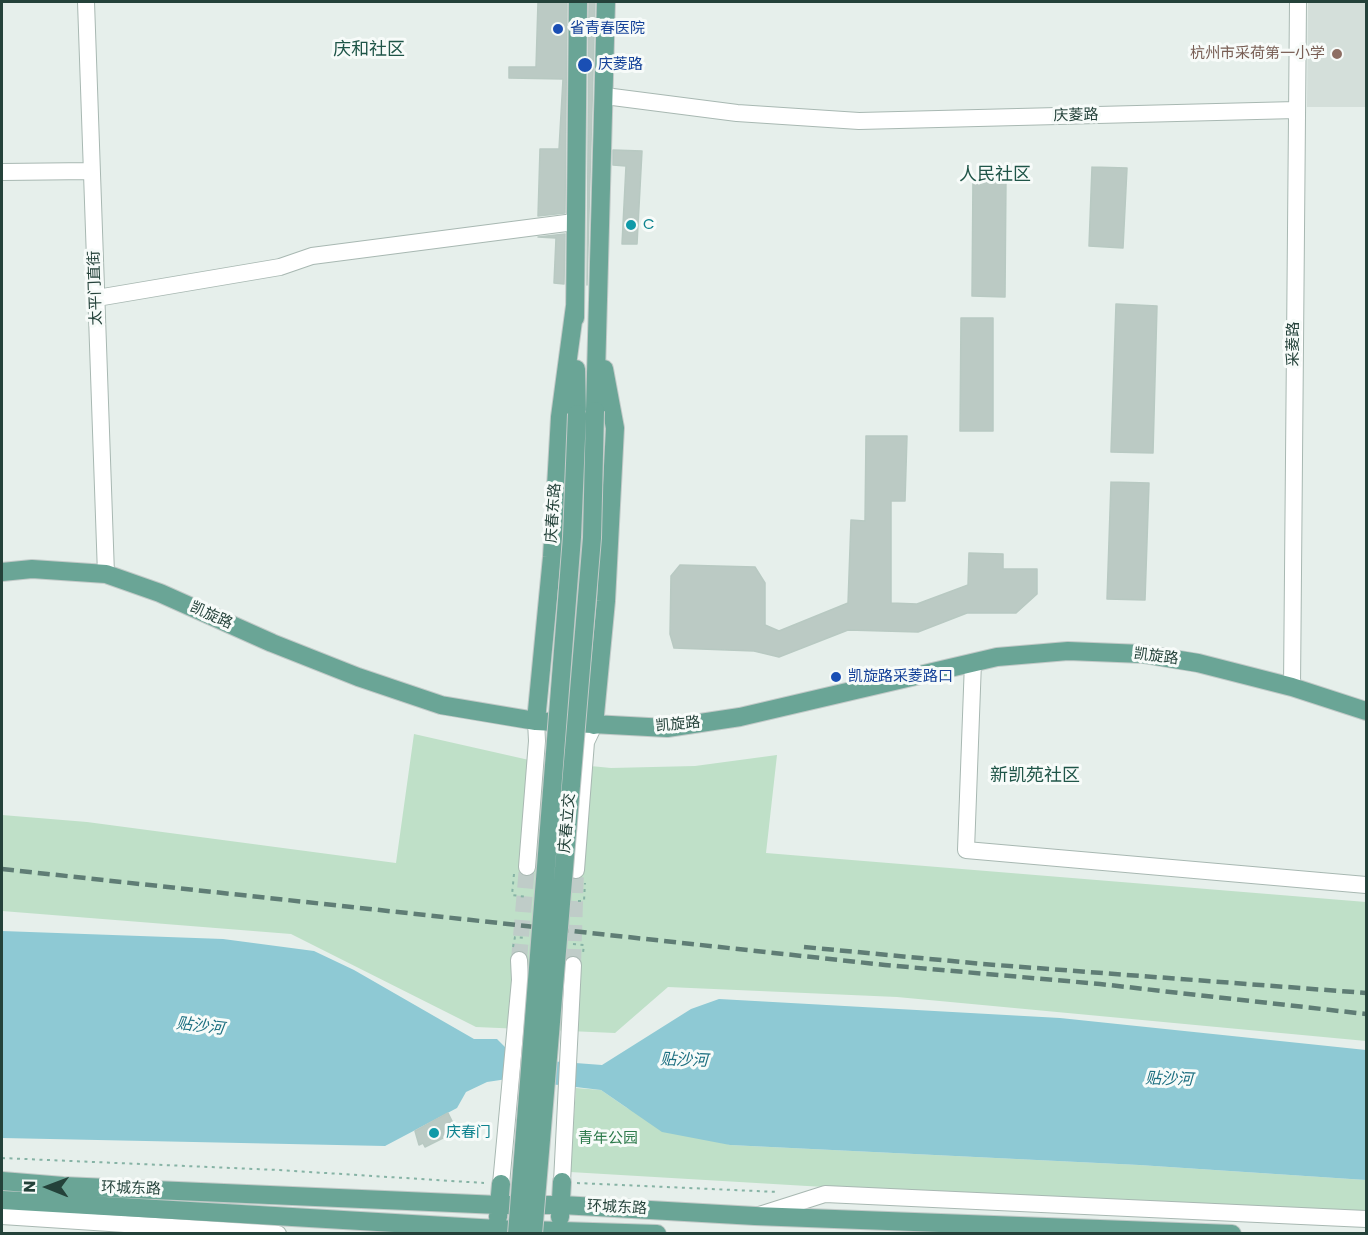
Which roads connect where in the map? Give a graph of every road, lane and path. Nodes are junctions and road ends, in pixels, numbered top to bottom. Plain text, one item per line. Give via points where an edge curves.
1 (86, 2) edge
2 (578, 2) edge
3 (606, 2) edge
4 (1298, 2) edge
5 (605, 96) junction
6 (1296, 110) junction
7 (91, 171) junction
8 (2, 172) edge
9 (574, 222) junction
10 (97, 298) junction
11 (575, 306) junction
12 (597, 328) junction
13 (586, 413) junction
14 (2, 572) edge
15 (106, 574) junction
16 (974, 662) junction
17 (1292, 687) junction
18 (1366, 711) edge
19 (536, 721) junction
20 (594, 725) junction
21 (527, 867) tunnel mouth
22 (576, 870) tunnel mouth
23 (1366, 885) edge
24 (519, 960) tunnel mouth
25 (573, 965) tunnel mouth
26 (2, 1158) edge
27 (2, 1181) edge
28 (562, 1182) junction
29 (501, 1184) junction
30 (778, 1192) dead end
31 (2, 1200) edge
32 (499, 1205) junction
33 (562, 1205) junction
34 (24, 1209) junction
35 (2, 1216) edge
36 (755, 1216) junction
37 (1366, 1219) edge
38 (494, 1232) edge
39 (559, 1232) edge
40 (22, 1233) edge
41 (278, 1233) edge
42 (517, 1233) edge
43 (533, 1233) edge
44 (657, 1233) edge
45 (1232, 1233) edge

1 - 7 street, 太平门直街
2 - 9 main road, 庆春东路
3 - 5 main road
4 - 6 street, 采菱路
5 - 6 street, 庆菱路 via 737,113 859,121
5 - 12 main road
6 - 17 street, 采菱路
7 - 8 street
7 - 10 street, 太平门直街
9 - 10 street via 312,256 280,267
9 - 11 main road, 庆春东路
10 - 15 street, 太平门直街
11 - 13 main road, 庆春东路
11 - 19 main road, 庆春东路 via 560,417 552,557
12 - 13 main road
12 - 20 main road via 615,428 606,601
13 - 42 main road, 庆春立交, bridge via 572,537
13 - 43 main road, 庆春立交, bridge via 592,538
14 - 15 main road, 凯旋路 via 32,569
15 - 19 main road, 凯旋路 via 160,593 272,643 441,705
16 - 17 main road, 凯旋路 via 1068,651 1143,654 1198,663
16 - 20 main road, 凯旋路 via 740,717 667,728
16 - 23 street via 966,850
17 - 18 main road, 凯旋路
19 - 20 main road, 凯旋路
19 - 21 street
20 - 22 street via 586,741
24 - 29 street
25 - 28 street
26 - 29 path
27 - 32 main road, 环城东路
28 - 30 path
28 - 33 main road
29 - 32 main road
31 - 34 main road, 环城东路
32 - 33 main road, 环城东路
32 - 38 main road
33 - 36 main road, 环城东路
33 - 39 main road
34 - 35 street, 环城东路
34 - 38 main road, 环城东路
34 - 40 street
34 - 41 street, 环城东路
36 - 37 street via 825,1194
36 - 45 main road, 环城东路
38 - 39 main road, 环城东路
39 - 44 main road, 环城东路

